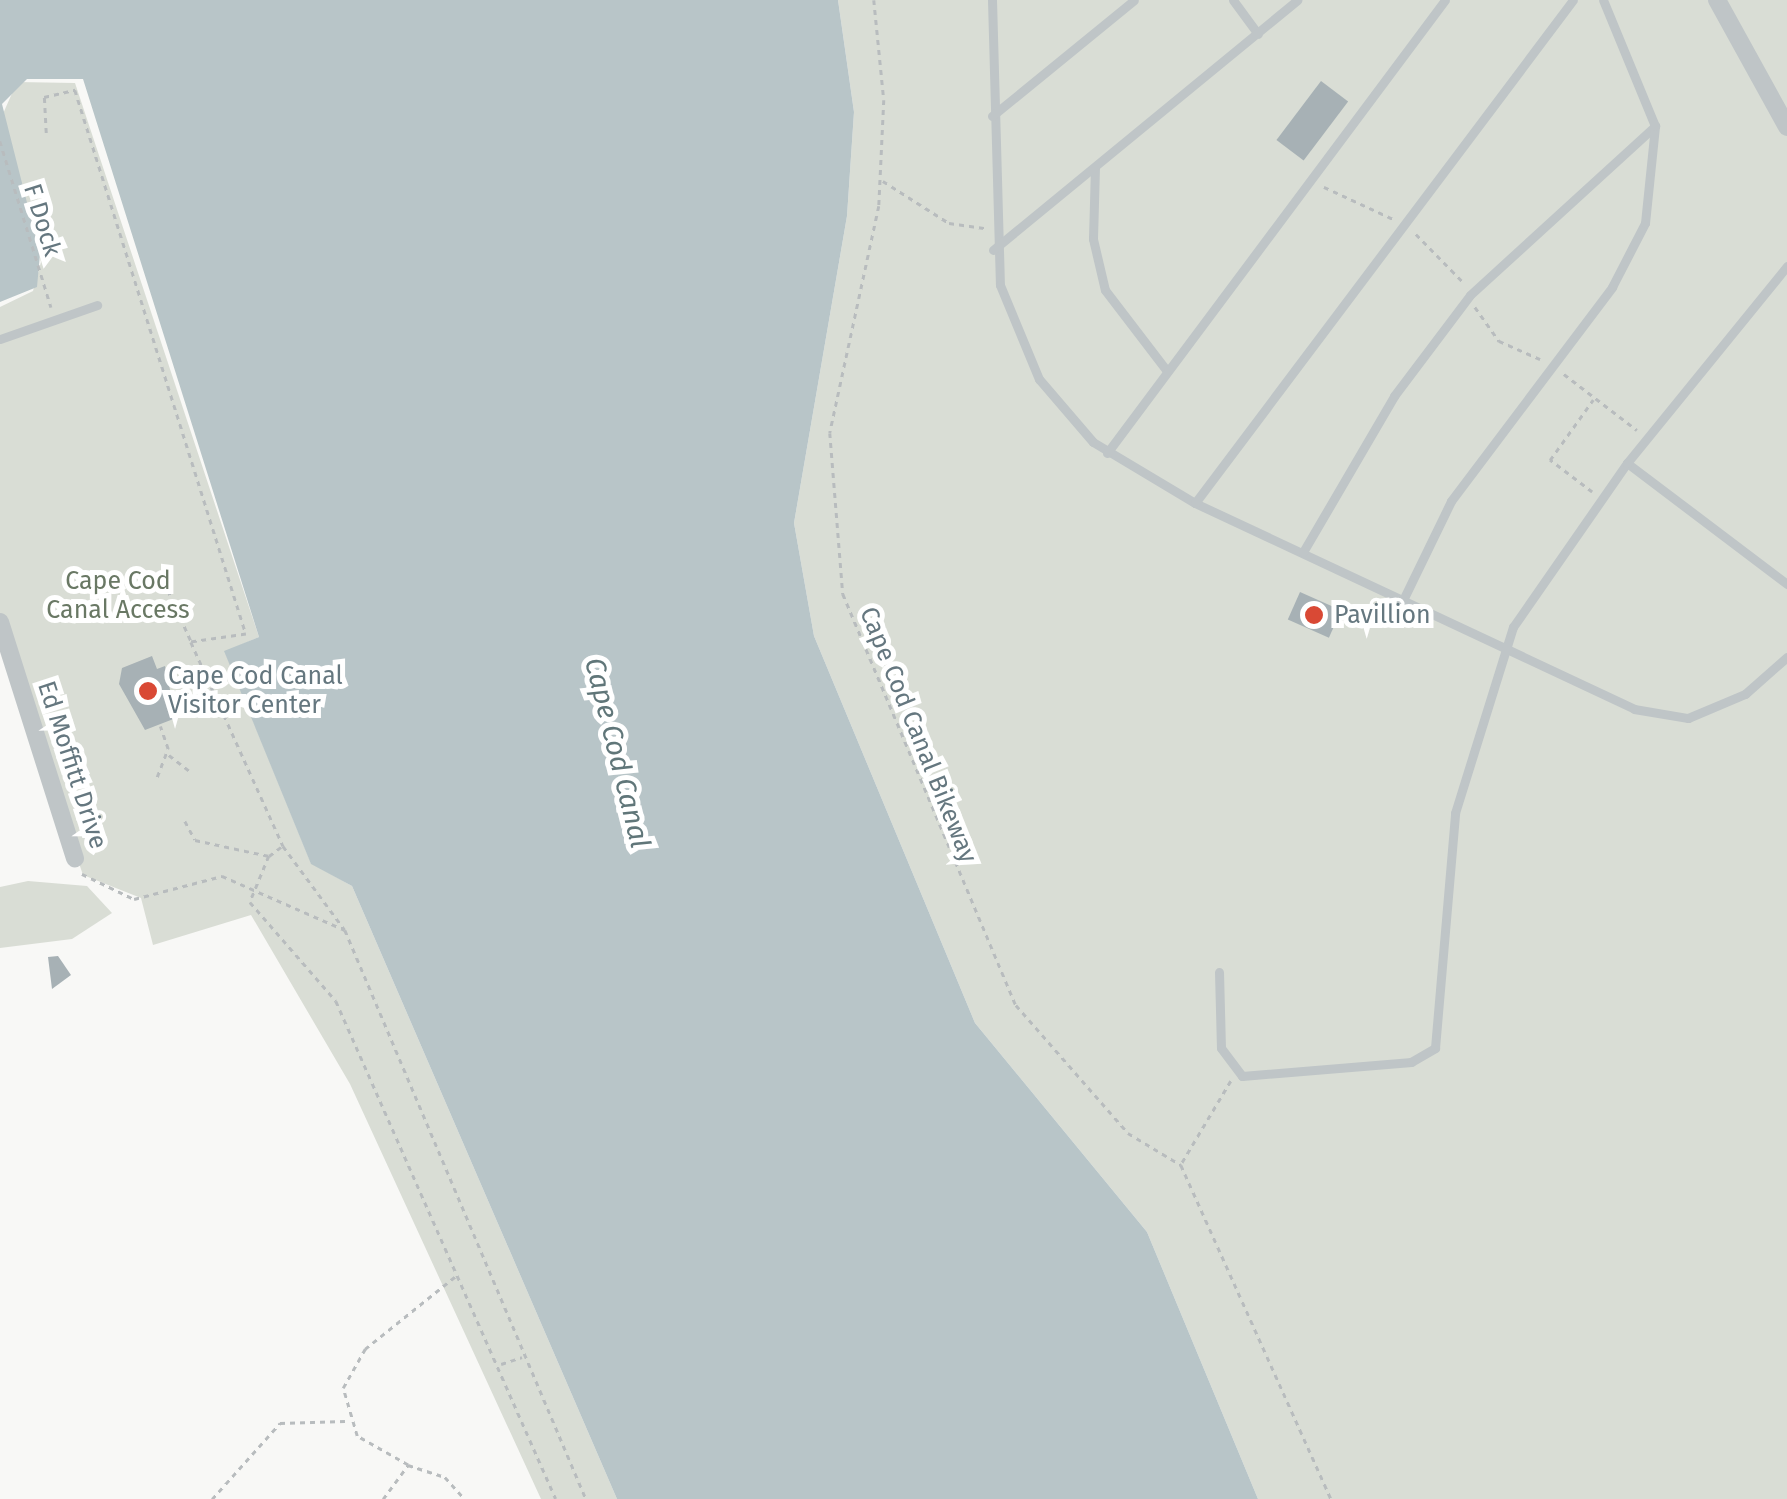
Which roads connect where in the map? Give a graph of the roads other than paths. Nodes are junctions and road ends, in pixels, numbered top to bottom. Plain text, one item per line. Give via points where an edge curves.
1 (992, 0) edge
2 (1134, 0) edge
3 (1234, 0) edge
4 (1297, 0) edge
5 (1445, 0) edge
6 (1574, 0) edge
7 (1603, 0) edge
8 (1717, 0) edge
9 (1258, 34) junction
10 (992, 116) junction
11 (1655, 126) junction
12 (1787, 127) edge
13 (1095, 167) junction
14 (993, 250) junction
15 (1787, 266) edge
16 (97, 305) dead end
17 (0, 339) edge
18 (1166, 370) junction
19 (1107, 453) junction
20 (1627, 463) junction
21 (1195, 503) junction
22 (1303, 552) junction
23 (1787, 584) edge
24 (1403, 600) junction
25 (1, 628) edge
26 (1504, 649) junction
27 (1787, 657) edge
28 (75, 858) road end
29 (1218, 972) dead end

1 - 10 lane
2 - 10 lane
3 - 9 lane
4 - 9 lane
5 - 18 lane
6 - 21 lane
7 - 11 lane
8 - 12 street
9 - 13 lane
10 - 14 lane
11 - 22 lane via 1470,295 1394,396
11 - 24 lane via 1653,196 1625,268 1458,491
13 - 14 lane
13 - 18 lane via 1093,239 1105,290
14 - 19 lane via 1010,321 1039,379
15 - 20 lane
16 - 17 lane
18 - 19 lane
19 - 21 lane
20 - 23 lane
20 - 26 lane
21 - 22 lane
22 - 24 lane
24 - 26 lane
25 - 28 street, Ed Moffitt Drive
26 - 27 lane via 1672,718 1745,694
26 - 29 lane via 1453,827 1435,1048 1411,1062 1236,1074 1219,1038

